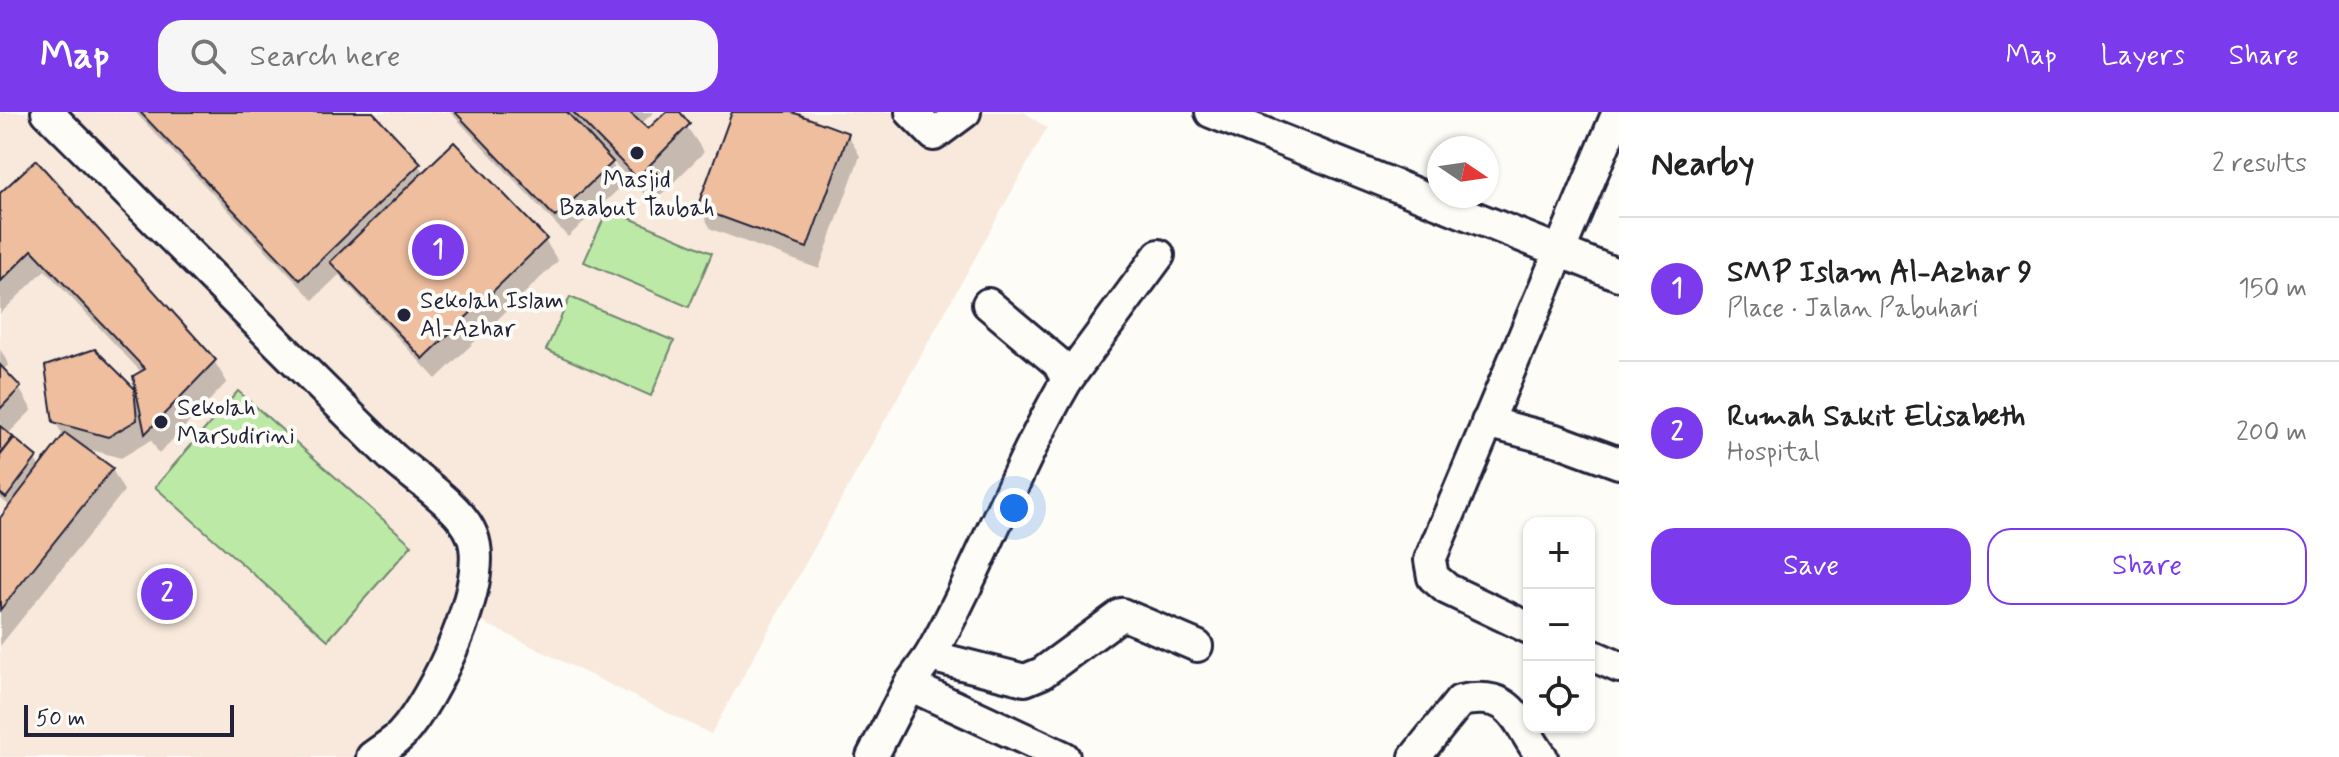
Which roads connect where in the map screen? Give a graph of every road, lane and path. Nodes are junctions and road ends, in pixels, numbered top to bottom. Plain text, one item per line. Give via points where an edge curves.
1 (47, 112) edge
2 (911, 112) edge
3 (1211, 112) edge
4 (1618, 112) edge
5 (958, 114) edge
6 (1558, 251) junction
7 (1159, 255) dead end
8 (1619, 275) edge
9 (988, 304) dead end
10 (1067, 380) junction
11 (1487, 422) junction
12 (1619, 463) edge
13 (1523, 625) edge
14 (1197, 646) dead end
15 (930, 656) junction
16 (1595, 657) edge
17 (1619, 667) edge
18 (909, 685) junction
19 (372, 757) edge
20 (872, 757) edge
21 (1064, 757) edge
22 (1415, 757) edge
23 (1542, 757) edge

1 - 19 street via 394,458 463,519 473,535 477,560 468,603 440,673 401,735
2 - 5 street via 934,135
3 - 6 street
4 - 6 street
6 - 8 street
6 - 11 street
7 - 10 street
9 - 10 street via 1058,363
10 - 15 street
11 - 12 street
11 - 13 street via 1430,560 1433,577
14 - 15 street via 1122,614 1025,680
15 - 18 street
16 - 17 street
18 - 20 street
18 - 21 street
22 - 23 street via 1460,701 1482,697 1511,709

